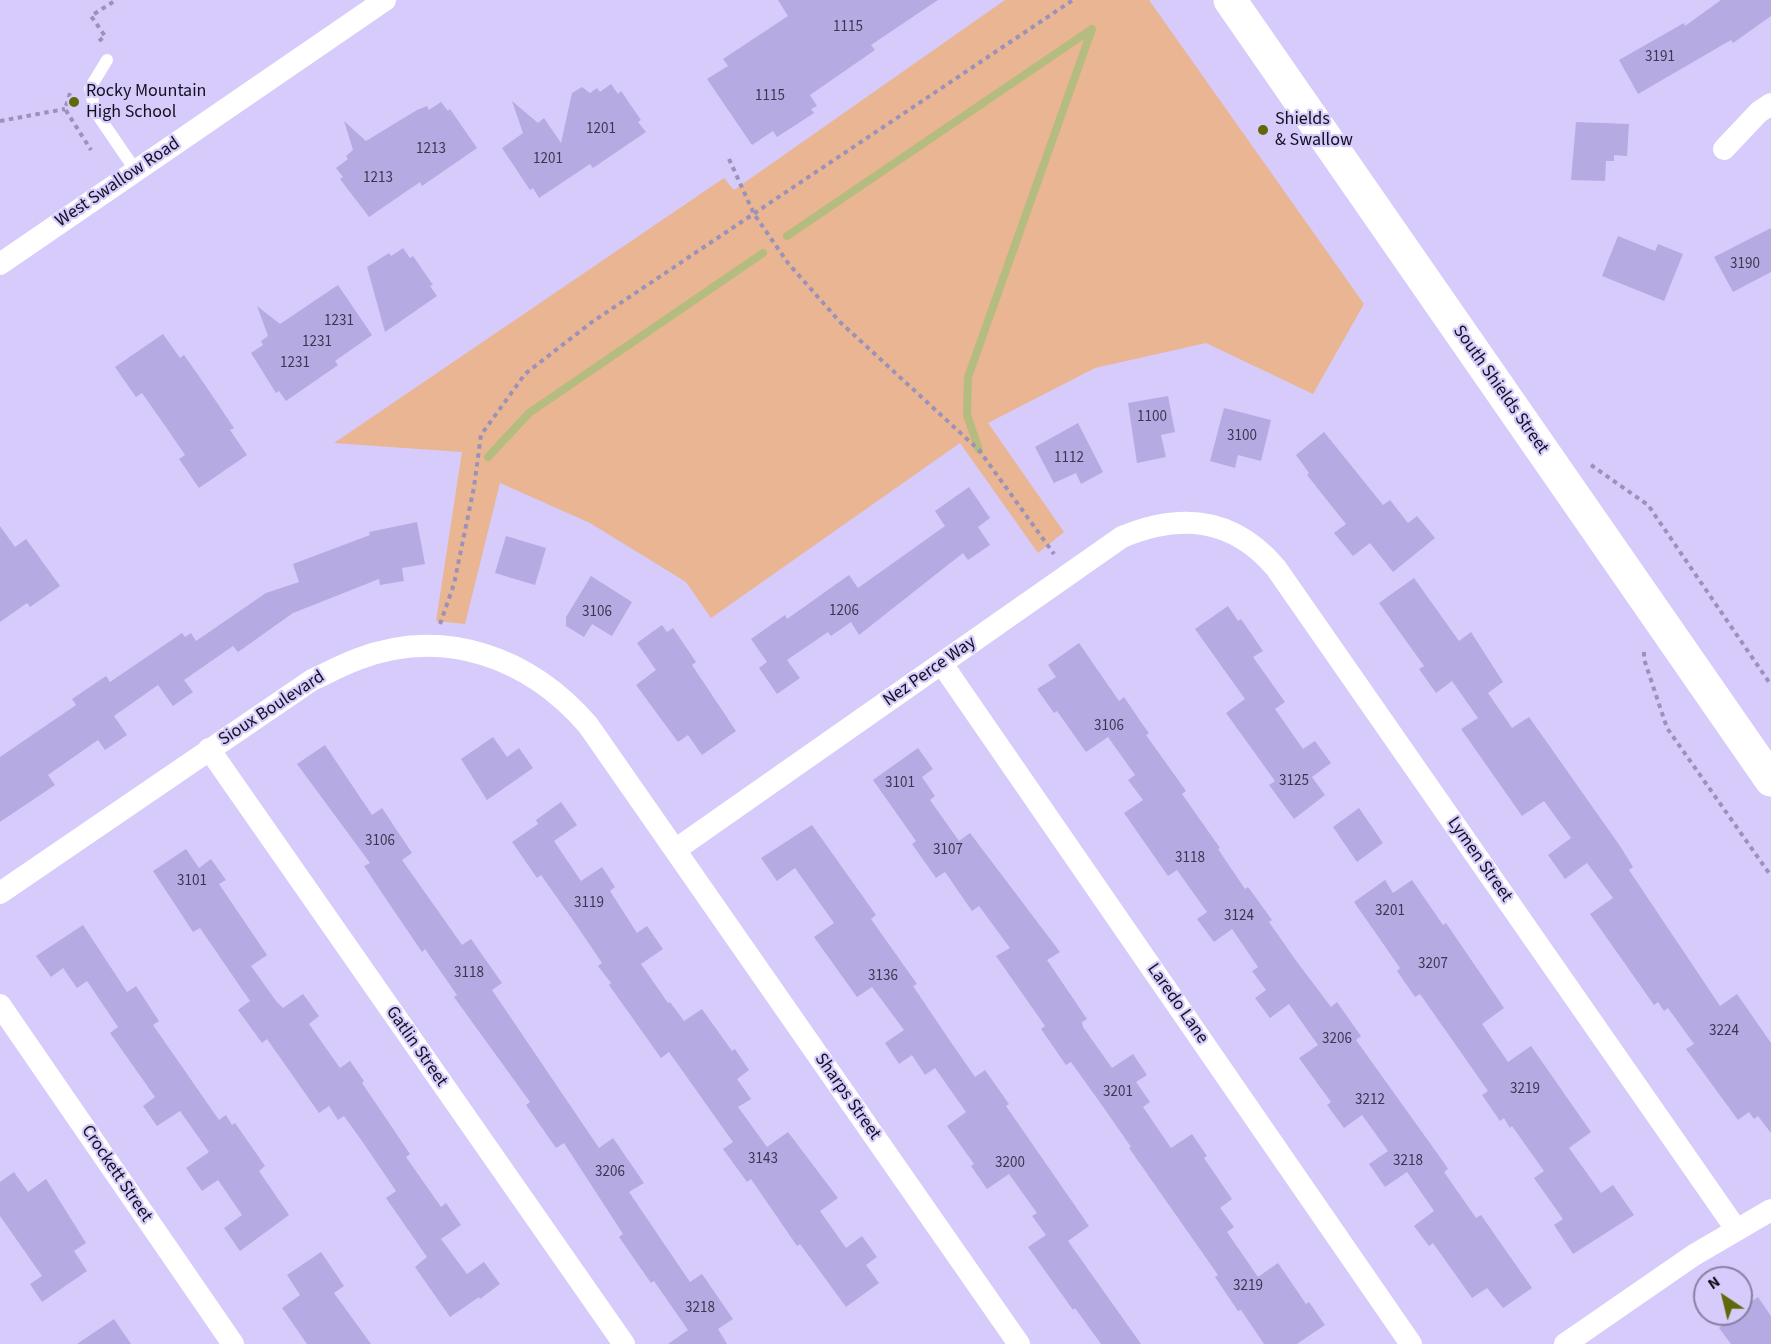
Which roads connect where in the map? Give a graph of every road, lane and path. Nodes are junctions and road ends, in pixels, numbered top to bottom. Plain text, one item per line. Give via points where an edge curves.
1 (384, 0) edge
2 (1073, 0) edge
3 (1230, 0) edge
4 (107, 60) dead end
5 (1771, 104) edge
6 (65, 109) dead end
7 (0, 121) edge
8 (1724, 149) dead end
9 (729, 159) dead end
10 (136, 171) junction
11 (754, 214) junction
12 (0, 264) edge
13 (1648, 505) dead end
14 (1196, 522) joint
15 (1068, 574) junction
16 (431, 647) junction
17 (1645, 648) dead end
18 (942, 664) junction
19 (1771, 685) edge
20 (209, 749) junction
21 (1771, 780) edge
22 (675, 850) junction
23 (1771, 876) edge
24 (0, 893) edge
25 (0, 1005) edge
26 (1771, 1210) edge
27 (1736, 1229) junction
28 (233, 1344) edge
29 (624, 1344) edge
30 (1019, 1344) edge
31 (1411, 1344) edge
32 (1565, 1344) edge

1 - 10 street, West Swallow Road
2 - 11 path
3 - 21 main road, South Shields Street
4 - 10 lane via 90,88 95,111
5 - 8 street
6 - 7 path
9 - 11 path
10 - 12 street, West Swallow Road
11 - 15 path via 788,263 840,321 979,450
11 - 16 path via 592,322 525,374 481,435 454,584
13 - 19 path
14 - 15 street, Nez Perce Way via 1151,525 1122,537
14 - 27 street, Lymen Street via 1243,539 1276,568
15 - 18 street, Nez Perce Way
16 - 20 street, Sioux Boulevard via 360,658 312,680
16 - 22 street, Sioux Boulevard via 491,656 545,683 588,725
17 - 23 path via 1644,659 1667,728
18 - 22 street, Nez Perce Way
18 - 31 street, Laredo Lane
20 - 24 street, Sioux Boulevard
20 - 29 street, Gatlin Street
22 - 30 street, Sharps Street
25 - 28 street, Crockett Street
26 - 27 street
27 - 32 street

